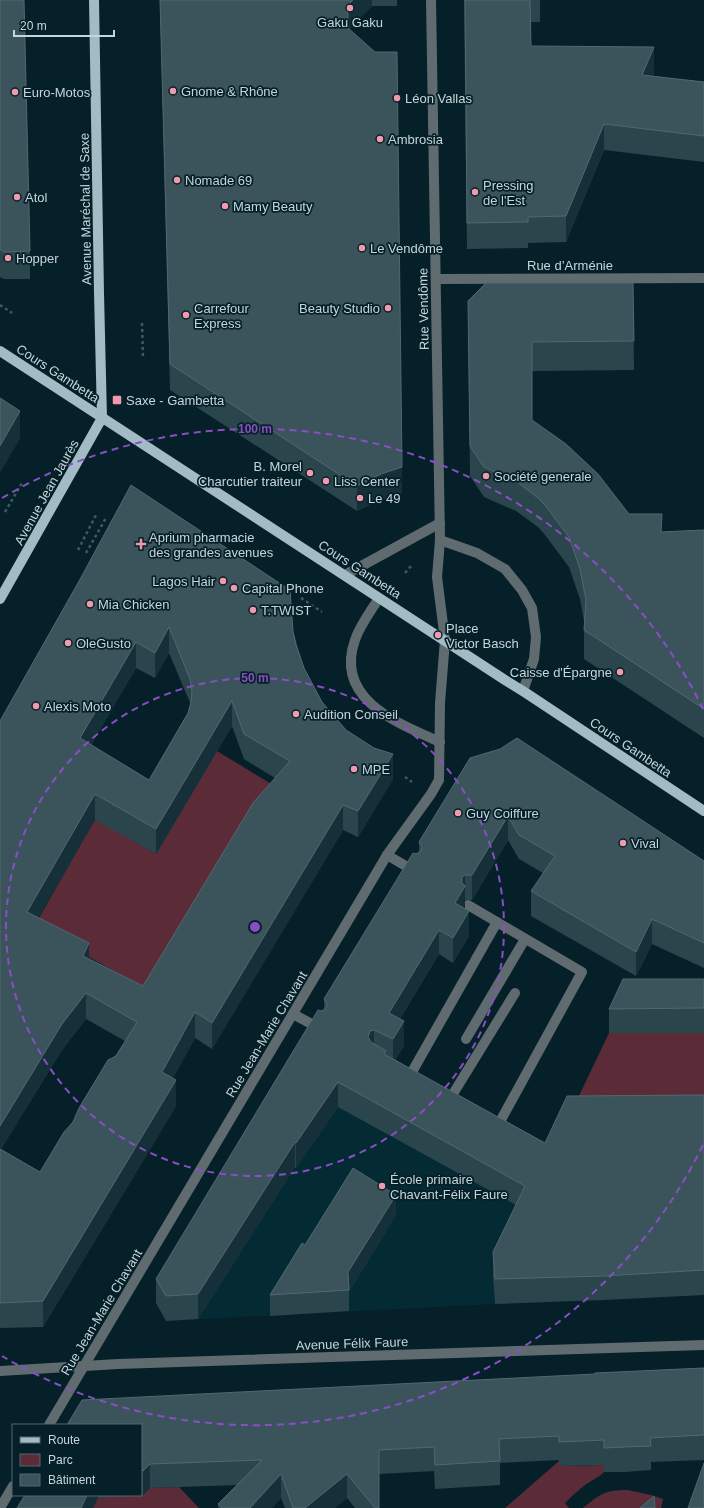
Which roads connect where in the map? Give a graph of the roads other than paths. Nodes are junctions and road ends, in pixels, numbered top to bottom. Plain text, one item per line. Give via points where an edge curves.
1 (94, 0) edge
2 (430, 0) edge
3 (704, 278) edge
4 (436, 279) junction
5 (0, 351) edge
6 (102, 418) junction
7 (440, 523) junction
8 (440, 540) junction
9 (345, 575) junction
10 (379, 598) junction
11 (0, 599) edge
12 (445, 640) junction
13 (523, 691) junction
14 (440, 742) junction
15 (704, 811) edge
16 (387, 855) junction
17 (416, 872) edge
18 (468, 905) dead end
19 (497, 922) junction
20 (525, 939) junction
21 (515, 992) dead end
22 (293, 1014) junction
23 (321, 1030) edge
24 (466, 1039) dead end
25 (408, 1079) edge
26 (448, 1102) edge
27 (482, 1121) edge
28 (704, 1345) edge
29 (84, 1365) junction
30 (0, 1371) edge
31 (50, 1424) edge
32 (12, 1488) edge
33 (0, 1508) edge

1 - 6 main road, Avenue Maréchal de Saxe
2 - 4 street, Rue Vendôme
3 - 4 street, Rue d’Arménie
4 - 7 street, Rue Vendôme
5 - 6 main road, Cours Gambetta
6 - 9 main road, Cours Gambetta
6 - 11 main road, Avenue Jean Jaurès
7 - 8 street, Rue Vendôme
7 - 9 street
8 - 12 street, Rue Vendôme via 437,577
8 - 13 street via 477,553 505,569 522,590 532,608 536,637 534,658
9 - 10 main road, Cours Gambetta
10 - 12 main road, Cours Gambetta
10 - 14 street via 356,638 351,656 352,674 362,695 381,712
12 - 13 main road, Cours Gambetta
12 - 14 street, Rue Jean-Marie Chavant
13 - 15 main road, Cours Gambetta
14 - 16 street, Rue Jean-Marie Chavant via 439,780
16 - 17 street
16 - 22 street, Rue Jean-Marie Chavant
18 - 19 street
19 - 20 street
19 - 25 street
20 - 24 street
20 - 27 street via 582,972 496,1128
21 - 26 street
22 - 23 street
22 - 29 street, Rue Jean-Marie Chavant
28 - 29 street, Avenue Félix Faure
29 - 30 street, Avenue Félix Faure
29 - 31 street, Rue Jean-Marie Chavant
32 - 33 street

